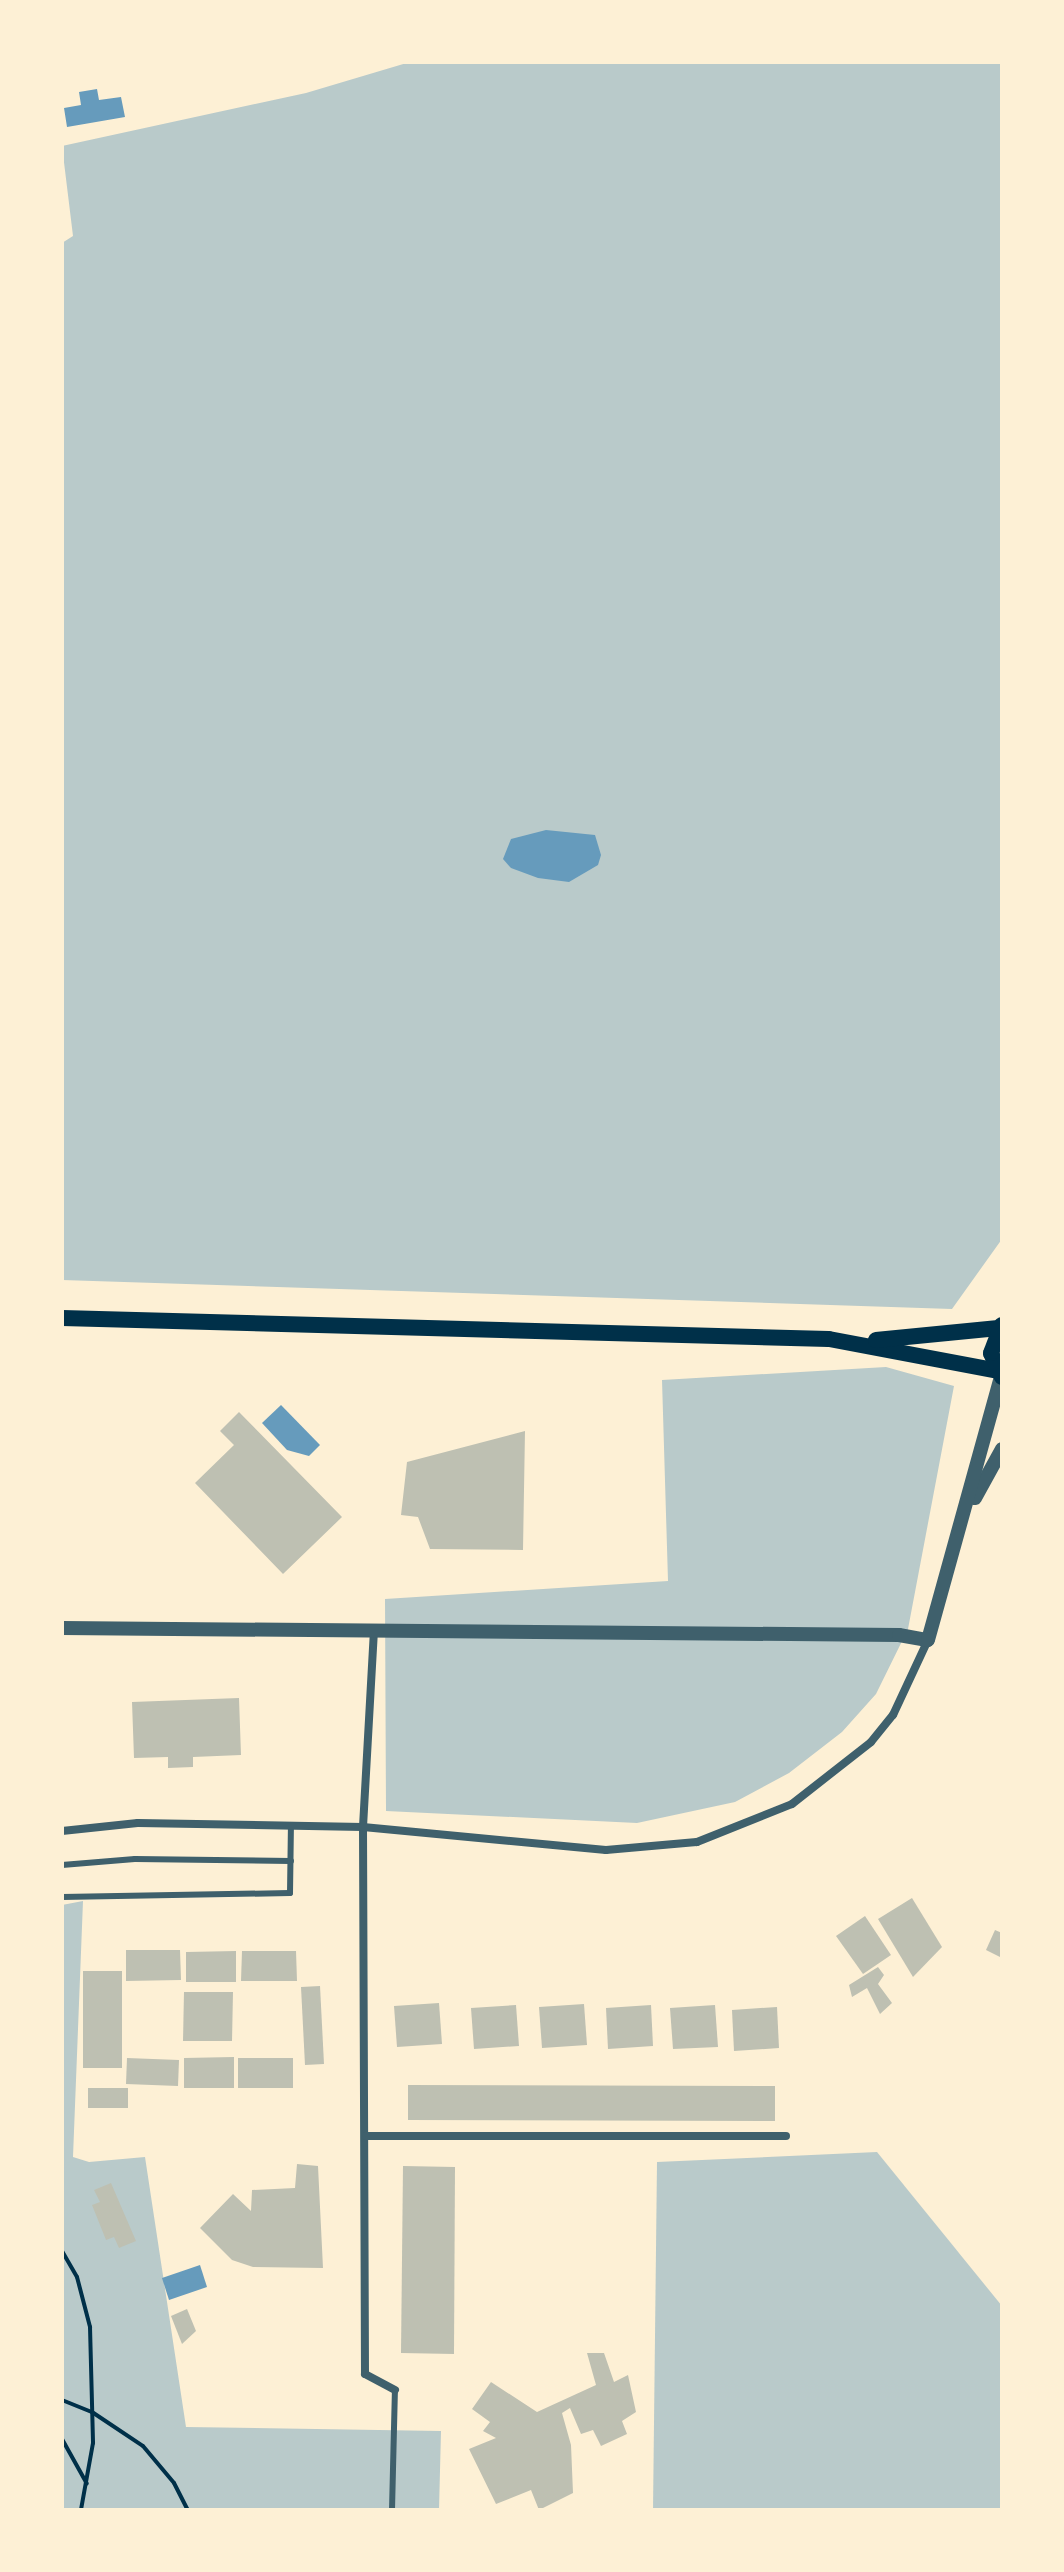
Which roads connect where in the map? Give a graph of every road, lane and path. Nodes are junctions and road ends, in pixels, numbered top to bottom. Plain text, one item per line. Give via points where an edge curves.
1 (62, 1318) edge
2 (1000, 1326) edge
3 (861, 1342) junction
4 (1000, 1375) edge
5 (1002, 1449) edge
6 (965, 1516) junction
7 (62, 1628) edge
8 (374, 1629) junction
9 (928, 1640) junction
10 (291, 1825) junction
11 (363, 1827) junction
12 (62, 1831) edge
13 (291, 1861) junction
14 (62, 1865) edge
15 (62, 1897) edge
16 (366, 2136) junction
17 (786, 2136) dead end
18 (62, 2251) edge
19 (395, 2390) joint
20 (62, 2400) edge
21 (92, 2412) junction
22 (62, 2439) edge
23 (88, 2486) junction
24 (81, 2510) edge
25 (188, 2510) edge
26 (392, 2510) edge

1 - 3 main road
2 - 3 main road
2 - 4 main road via 991,1353
3 - 4 main road
4 - 6 street
5 - 6 street
6 - 9 street
7 - 8 street
8 - 9 street via 899,1635
8 - 11 street
9 - 11 street via 893,1715 871,1742 792,1804 748,1826 697,1842 606,1850
10 - 11 street
10 - 12 street via 138,1823
10 - 13 lane
11 - 16 street
13 - 14 lane via 135,1859
13 - 15 lane via 290,1893
16 - 17 street
16 - 19 street via 365,2374
18 - 21 path via 77,2277 90,2327
19 - 26 lane
20 - 21 path
21 - 23 path
21 - 25 path via 143,2446 174,2483
22 - 23 path
23 - 24 path

